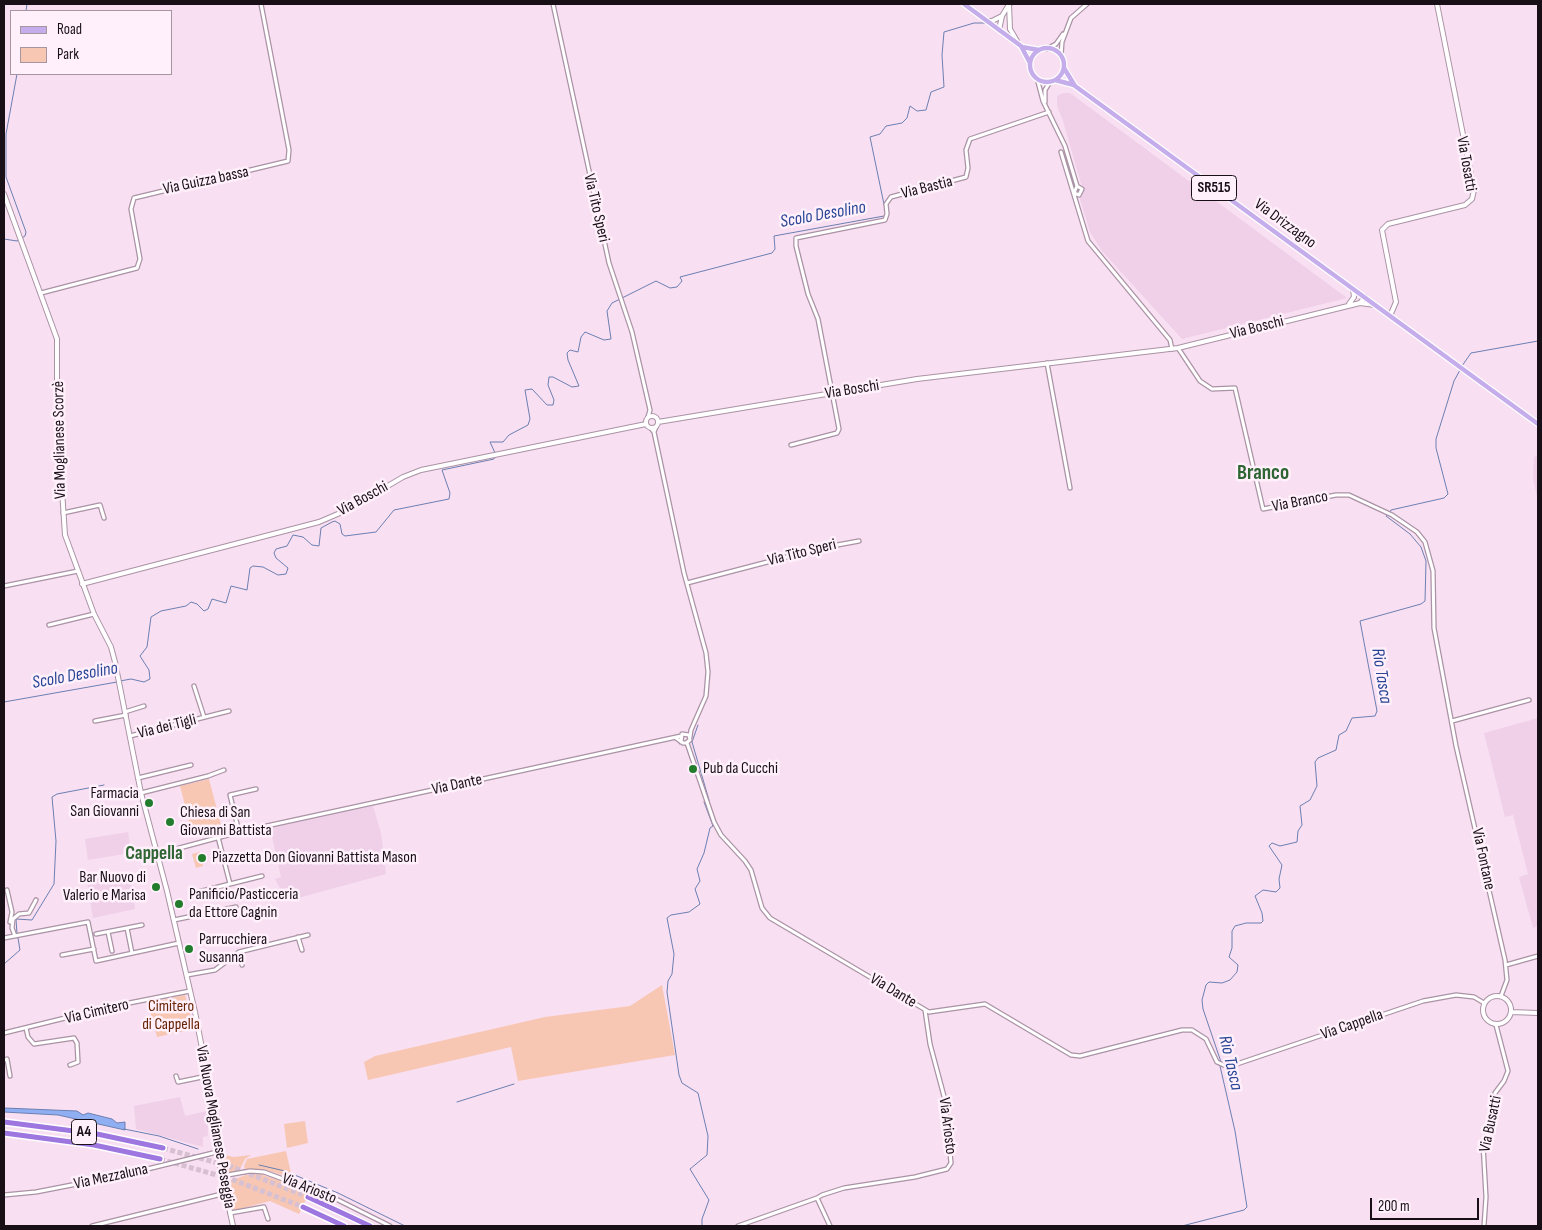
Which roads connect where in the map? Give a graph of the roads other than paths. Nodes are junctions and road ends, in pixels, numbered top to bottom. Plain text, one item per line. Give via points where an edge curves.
1 (261, 4) edge
2 (553, 4) edge
3 (964, 4) edge
4 (1009, 4) edge
5 (1087, 4) edge
6 (1437, 4) edge
7 (1002, 16) junction
8 (987, 21) junction
9 (1066, 29) junction
10 (1000, 30) junction
11 (1019, 45) junction
12 (1047, 49) junction
13 (1040, 50) junction
14 (1061, 56) junction
15 (1030, 63) junction
16 (1064, 68) junction
17 (1037, 78) junction
18 (1052, 81) junction
19 (1075, 86) junction
20 (1046, 105) junction
21 (1049, 112) junction
22 (1061, 152) dead end
23 (1077, 186) dead end
24 (4, 194) edge
25 (1353, 289) junction
26 (41, 293) junction
27 (1365, 297) junction
28 (1352, 302) junction
29 (1360, 303) junction
30 (1347, 305) junction
31 (1376, 306) junction
32 (1390, 316) junction
33 (1178, 348) junction
34 (1172, 349) junction
35 (1047, 363) junction
36 (834, 393) junction
37 (650, 410) junction
38 (654, 416) junction
39 (648, 417) junction
40 (658, 422) junction
41 (646, 424) junction
42 (1538, 424) edge
43 (652, 430) junction
44 (792, 445) dead end
45 (1070, 488) dead end
46 (62, 514) junction
47 (104, 518) dead end
48 (859, 541) dead end
49 (78, 571) junction
50 (687, 583) junction
51 (82, 584) junction
52 (4, 586) edge
53 (1432, 611) joint
54 (94, 614) junction
55 (48, 625) dead end
56 (194, 686) dead end
57 (1529, 700) dead end
58 (144, 706) dead end
59 (229, 711) dead end
60 (126, 713) junction
61 (204, 717) junction
62 (95, 721) dead end
63 (1452, 721) junction
64 (691, 730) junction
65 (685, 733) junction
66 (130, 736) junction
67 (681, 736) junction
68 (675, 738) junction
69 (690, 738) junction
70 (681, 742) junction
71 (687, 743) junction
72 (191, 765) dead end
73 (224, 770) dead end
74 (138, 778) junction
75 (256, 789) dead end
76 (141, 793) junction
77 (239, 832) junction
78 (218, 837) junction
79 (157, 854) junction
80 (262, 876) dead end
81 (230, 884) junction
82 (7, 890) dead end
83 (198, 892) dead end
84 (36, 900) dead end
85 (236, 908) dead end
86 (174, 920) junction
87 (142, 925) dead end
88 (127, 928) junction
89 (108, 932) junction
90 (96, 934) dead end
91 (308, 935) dead end
92 (15, 936) junction
93 (298, 937) junction
94 (4, 938) edge
95 (179, 943) junction
96 (94, 949) junction
97 (302, 950) dead end
98 (112, 951) dead end
99 (239, 952) junction
100 (132, 953) junction
101 (62, 955) dead end
102 (1538, 956) edge
103 (242, 965) dead end
104 (1506, 965) junction
105 (186, 975) junction
106 (190, 992) junction
107 (1501, 996) junction
108 (1484, 1003) junction
109 (925, 1010) junction
110 (1510, 1012) junction
111 (1538, 1013) edge
112 (1496, 1025) junction
113 (26, 1028) junction
114 (4, 1033) edge
115 (4, 1060) edge
116 (70, 1065) dead end
117 (1220, 1065) joint
118 (10, 1076) dead end
119 (176, 1076) dead end
120 (207, 1076) junction
121 (4, 1122) edge
122 (4, 1134) edge
123 (163, 1148) tunnel mouth
124 (217, 1152) junction
125 (160, 1159) tunnel mouth
126 (222, 1176) junction
127 (226, 1193) junction
128 (4, 1195) edge
129 (308, 1197) tunnel mouth
130 (817, 1198) junction
131 (303, 1207) tunnel mouth
132 (230, 1212) junction
133 (268, 1219) dead end
134 (92, 1226) edge
135 (233, 1226) edge
136 (344, 1226) edge
137 (370, 1226) edge
138 (390, 1226) edge
139 (738, 1226) edge
140 (830, 1226) edge
141 (1484, 1226) edge

1 - 26 street, Via Guizza bassa via 289,150 288,161 134,198 131,209 140,259 137,268
2 - 37 street, Via Tito Speri via 604,244 632,332
3 - 8 main road
4 - 7 street
4 - 11 street via 1010,29
5 - 9 street via 1078,10
6 - 32 street, Via Tosatti via 1474,190 1472,200 1465,205 1388,224 1382,230 1396,302
7 - 8 street
7 - 10 street
8 - 10 main road
9 - 12 street via 1056,44
9 - 14 street
10 - 11 main road
11 - 13 main road
11 - 15 main road
12 - 13 main road
12 - 14 main road
13 - 15 main road
14 - 16 main road
15 - 17 main road
16 - 18 main road
16 - 19 main road, Via Drizzagno
17 - 18 main road
17 - 20 street
18 - 19 main road, Via Drizzagno
18 - 20 street via 1045,90
19 - 25 main road, Via Drizzagno / SR515
20 - 21 street
21 - 23 street via 1063,139
21 - 36 street, Via Bastia via 970,139 966,150 966,177 891,198 886,204 885,220 796,238
22 - 34 street via 1088,241 1164,333
24 - 26 street, Via Moglianese Scorzè
25 - 27 main road, Via Drizzagno / SR515
25 - 28 street
26 - 46 street, Via Moglianese Scorzè via 58,347 57,415
27 - 28 street, Via Boschi
27 - 29 street
27 - 31 main road, Via Drizzagno / SR515
28 - 30 street, Via Boschi
29 - 30 street, Via Boschi
29 - 31 street, Via Boschi
30 - 33 street, Via Boschi
31 - 32 main road, Via Drizzagno / SR515
32 - 42 main road, Via Drizzagno / SR515
33 - 34 street, Via Boschi
33 - 53 street, Via Branco via 1200,381 1212,389 1234,388 1263,509 1343,495 1360,498 1384,510 1417,532 1428,548 1433,571
34 - 35 street, Via Boschi
35 - 36 street, Via Boschi
35 - 45 street
36 - 40 street, Via Boschi
36 - 44 street via 839,422 837,433
37 - 38 street, Via Tito Speri
37 - 39 street, Via Tito Speri
38 - 39 street
38 - 40 street
39 - 41 street
40 - 43 street
41 - 43 street
41 - 51 street, Via Boschi via 421,470 319,522
43 - 50 street
46 - 47 street via 100,505
46 - 49 street, Via Moglianese Scorzè via 65,535
48 - 50 street, Via Tito Speri
49 - 51 street, Via Moglianese Scorzè
49 - 52 street
50 - 64 street via 708,672 706,696
51 - 54 street, Via Moglianese Scorzè
53 - 63 street, Via Fontane
54 - 55 street
54 - 60 street, Via Moglianese Scorzè via 114,655
56 - 61 street, Via dei Tigli
57 - 63 street
58 - 60 street
59 - 61 street, Via dei Tigli
60 - 62 street
60 - 66 street, Via Moglianese Scorzè
61 - 66 street, Via dei Tigli
63 - 104 street, Via Fontane
64 - 65 street
64 - 69 street
65 - 67 street
65 - 69 street
66 - 74 street, Via Moglianese Scorzè
67 - 68 street, Via Dante
67 - 70 street
68 - 70 street
68 - 77 street, Via Dante
69 - 71 street
70 - 71 street
71 - 109 street, Via Dante via 714,822 751,870 762,908 770,918
72 - 74 street
73 - 76 street
74 - 76 street, Via Moglianese Scorzè
75 - 77 street via 230,795
76 - 79 street, Via Moglianese Scorzè
77 - 78 street, Via Dante
78 - 79 street, Via Dante
78 - 81 street
79 - 86 street, Via Nuova Moglianese Peseggia
80 - 81 street
81 - 83 street
82 - 92 street via 12,912 11,931
84 - 92 street via 29,913 19,914 13,919
85 - 86 street
86 - 95 street, Via Nuova Moglianese Peseggia
87 - 88 street
88 - 89 street
88 - 100 street
89 - 90 street
89 - 98 street
91 - 93 street
92 - 94 street
92 - 96 street via 88,922
93 - 97 street
93 - 99 street
95 - 100 street
95 - 105 street, Via Nuova Moglianese Peseggia
96 - 100 street via 96,961
96 - 101 street
99 - 103 street
99 - 105 street via 215,970
102 - 104 street
104 - 107 street, Via Fontane via 1507,980
105 - 106 street, Via Nuova Moglianese Peseggia
106 - 113 street, Via Cimitero via 114,1006
106 - 120 street, Via Nuova Moglianese Peseggia
107 - 108 street via 1492,997
107 - 110 street via 1507,1000
108 - 112 street via 1486,1019
108 - 117 street, Via Cappella via 1474,997 1456,994 1432,999 1230,1067
109 - 117 street, Via Dante via 941,1011 985,1004 1071,1056 1192,1030 1206,1039
109 - 130 street, Via Ariosto via 945,1100 951,1163 947,1169 844,1188
110 - 111 street
110 - 112 street via 1508,1019
112 - 141 street, Via Busatti via 1508,1071 1495,1093 1496,1116 1483,1144
113 - 114 street, Via Cimitero
113 - 116 street via 28,1038 34,1044 74,1038 78,1062
115 - 118 street via 7,1059
119 - 120 street via 178,1082
120 - 124 street, Via Nuova Moglianese Peseggia
121 - 123 highway, A4 via 97,1134
122 - 125 highway, A4 via 94,1145
124 - 126 street, Via Nuova Moglianese Peseggia
124 - 128 street, Via Mezzaluna via 113,1177
126 - 127 street, Via Nuova Moglianese Peseggia
126 - 138 street, Via Ariosto via 264,1172 332,1197
127 - 132 street, Via Nuova Moglianese Peseggia
127 - 134 street
129 - 137 highway
130 - 139 street, Via Ariosto
130 - 140 street
131 - 136 highway
132 - 133 street via 264,1207
132 - 135 street, Via Nuova Moglianese Peseggia

